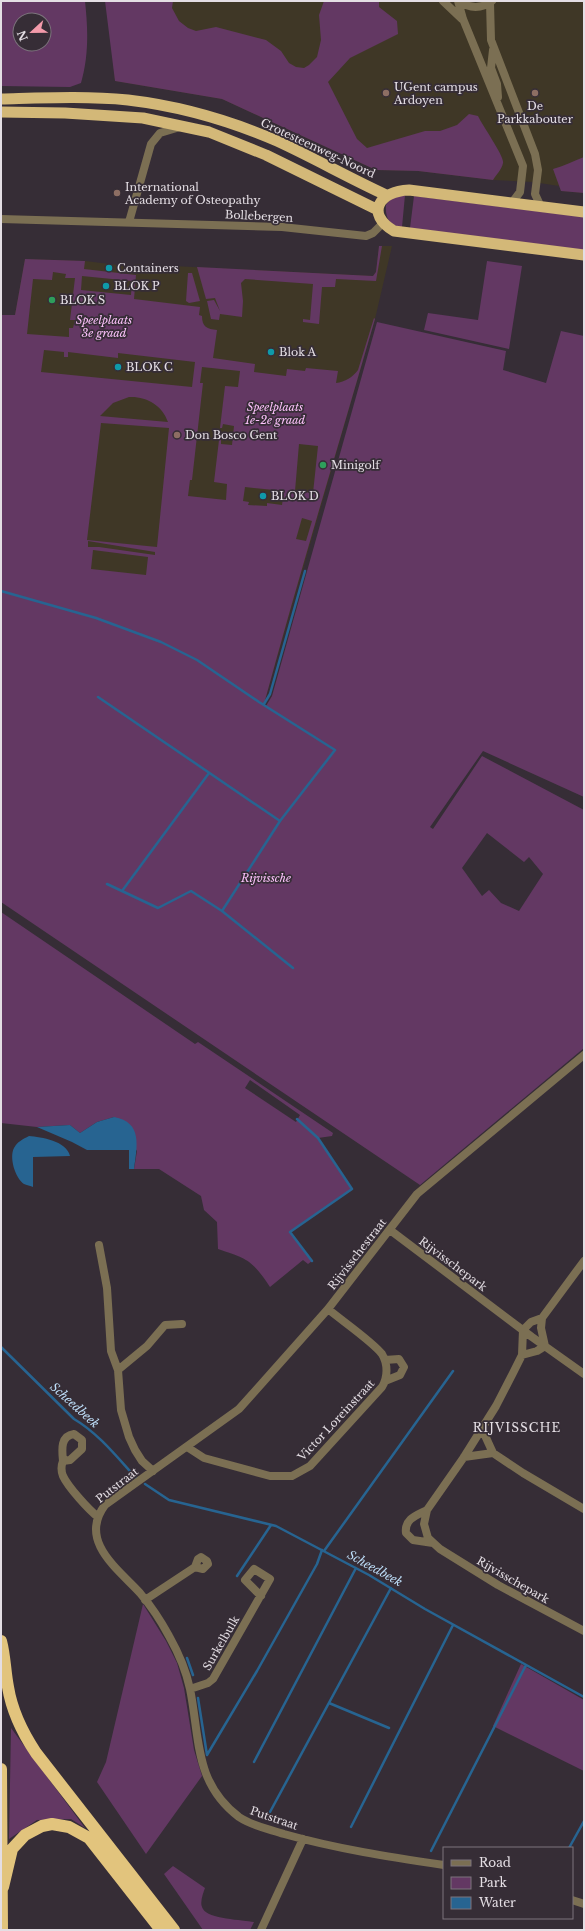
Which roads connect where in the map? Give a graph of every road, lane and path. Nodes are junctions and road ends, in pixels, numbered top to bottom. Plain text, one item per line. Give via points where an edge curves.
1 (443, 1) edge
2 (458, 1) edge
3 (491, 2) edge
4 (462, 19) junction
5 (493, 48) junction
6 (479, 56) junction
7 (491, 68) junction
8 (498, 84) junction
9 (2, 99) edge
10 (513, 99) junction
11 (498, 103) junction
12 (2, 112) edge
13 (184, 126) junction
14 (386, 195) junction
15 (511, 204) junction
16 (541, 207) junction
17 (378, 210) junction
18 (584, 212) edge
19 (1, 219) edge
20 (129, 222) junction
21 (382, 223) junction
22 (584, 255) edge
23 (584, 1055) edge
24 (390, 1230) junction
25 (99, 1245) dead end
26 (584, 1261) edge
27 (328, 1309) junction
28 (542, 1318) junction
29 (182, 1324) dead end
30 (523, 1330) junction
31 (545, 1346) junction
32 (522, 1355) junction
33 (384, 1360) junction
34 (118, 1370) junction
35 (584, 1374) edge
36 (385, 1381) junction
37 (482, 1429) junction
38 (187, 1447) junction
39 (493, 1453) junction
40 (464, 1457) junction
41 (63, 1461) dead end
42 (153, 1471) junction
43 (584, 1509) edge
44 (427, 1510) junction
45 (98, 1517) junction
46 (433, 1544) junction
47 (195, 1566) dead end
48 (261, 1596) dead end
49 (145, 1600) junction
50 (584, 1631) edge
51 (1, 1641) edge
52 (190, 1689) junction
53 (1, 1769) edge
54 (303, 1839) junction
55 (443, 1865) edge
56 (3, 1887) junction
57 (573, 1900) edge
58 (153, 1903) junction
59 (584, 1904) edge
60 (2, 1930) edge
61 (161, 1930) edge
62 (174, 1930) edge
63 (182, 1930) edge
64 (261, 1930) edge

1 - 4 street
2 - 3 street via 471,7
2 - 4 street
3 - 5 street via 489,25
4 - 6 street
5 - 7 street
5 - 10 street
6 - 7 street
6 - 11 street
7 - 8 street
8 - 10 street
8 - 11 street
9 - 14 highway, Grotesteenweg-Noord via 129,100 219,120 277,141
10 - 16 street via 535,154 538,170 535,194
11 - 15 street via 523,166 520,192
12 - 13 highway via 106,114
13 - 17 highway via 246,146
13 - 20 street via 160,132 151,144
14 - 15 highway via 398,190 409,190
14 - 17 highway
15 - 16 highway
16 - 18 highway
17 - 21 highway
19 - 20 street, Bollebergen
20 - 21 street, Bollebergen via 282,228 366,236 373,233
21 - 22 highway via 394,231 404,233
23 - 24 street, Rijvisschestraat via 417,1194
24 - 27 street, Rijvisschestraat
24 - 30 street, Rijvisschepark
25 - 34 street via 107,1288 111,1351
26 - 28 street
27 - 33 street via 378,1350
27 - 38 street, Rijvisschestraat via 239,1409
28 - 30 street via 531,1322
28 - 31 street via 541,1328
29 - 34 street via 165,1325 147,1346
30 - 31 street, Rijvisschepark
30 - 32 street, Rijvisschepark
31 - 32 street
31 - 35 street, Rijvisschepark
32 - 37 street, Rijvisschepark
33 - 36 street, Victor Loreinstraat
33 - 36 street, Victor Loreinstraat via 399,1360 404,1367 400,1374
34 - 42 street via 121,1410 129,1437 142,1461
36 - 38 street, Victor Loreinstraat via 310,1466 292,1476 270,1476 204,1458
37 - 39 street
37 - 40 street, Rijvisschepark
38 - 42 street, Rijvisschestraat
39 - 40 street
39 - 43 street
40 - 44 street, Rijvisschepark
41 - 45 street, Putstraat via 63,1477 89,1510
42 - 45 street, Putstraat via 105,1505
44 - 46 street via 424,1524 428,1538
44 - 46 street, Rijvisschepark via 406,1524 406,1533 414,1540
45 - 49 street, Putstraat via 97,1539 102,1553
46 - 50 street, Rijvisschepark via 498,1585
47 - 49 street
48 - 52 street, Surkelbulk via 213,1679
49 - 52 street, Putstraat via 177,1651
51 - 58 highway via 13,1710 22,1732
52 - 54 street, Putstraat via 202,1765 216,1793 230,1809 245,1820
53 - 56 highway
54 - 55 street, Putstraat via 337,1848
54 - 64 street
56 - 60 highway
56 - 61 highway via 12,1850 25,1835 52,1824 69,1827 89,1838
57 - 59 street
58 - 62 highway
58 - 63 highway via 161,1904

